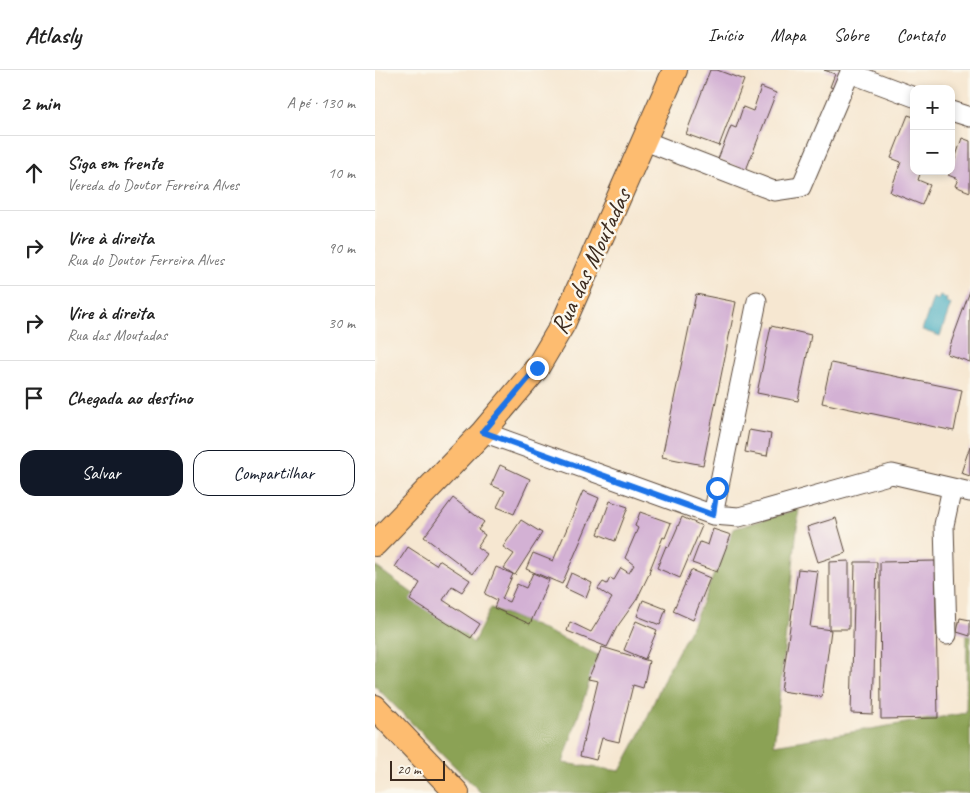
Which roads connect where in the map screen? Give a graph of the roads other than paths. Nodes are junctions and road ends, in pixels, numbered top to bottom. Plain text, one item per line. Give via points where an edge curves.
1 (675, 70) edge
2 (850, 71) edge
3 (910, 95) edge
4 (955, 112) edge
5 (970, 118) edge
6 (645, 141) junction
7 (757, 301) dead end
8 (483, 432) junction
9 (961, 490) edge
10 (713, 515) junction
11 (375, 544) edge
12 (947, 635) dead end
13 (375, 707) edge
14 (457, 793) edge

1 - 6 main road, Rua das Moutadas
2 - 3 street
2 - 6 street via 801,187 774,190
4 - 5 street
6 - 8 main road, Rua das Moutadas via 563,324 537,368
7 - 10 street
8 - 10 street
8 - 11 main road, Rua das Moutadas
9 - 10 street via 892,474 739,518
9 - 12 street via 944,525
13 - 14 main road

